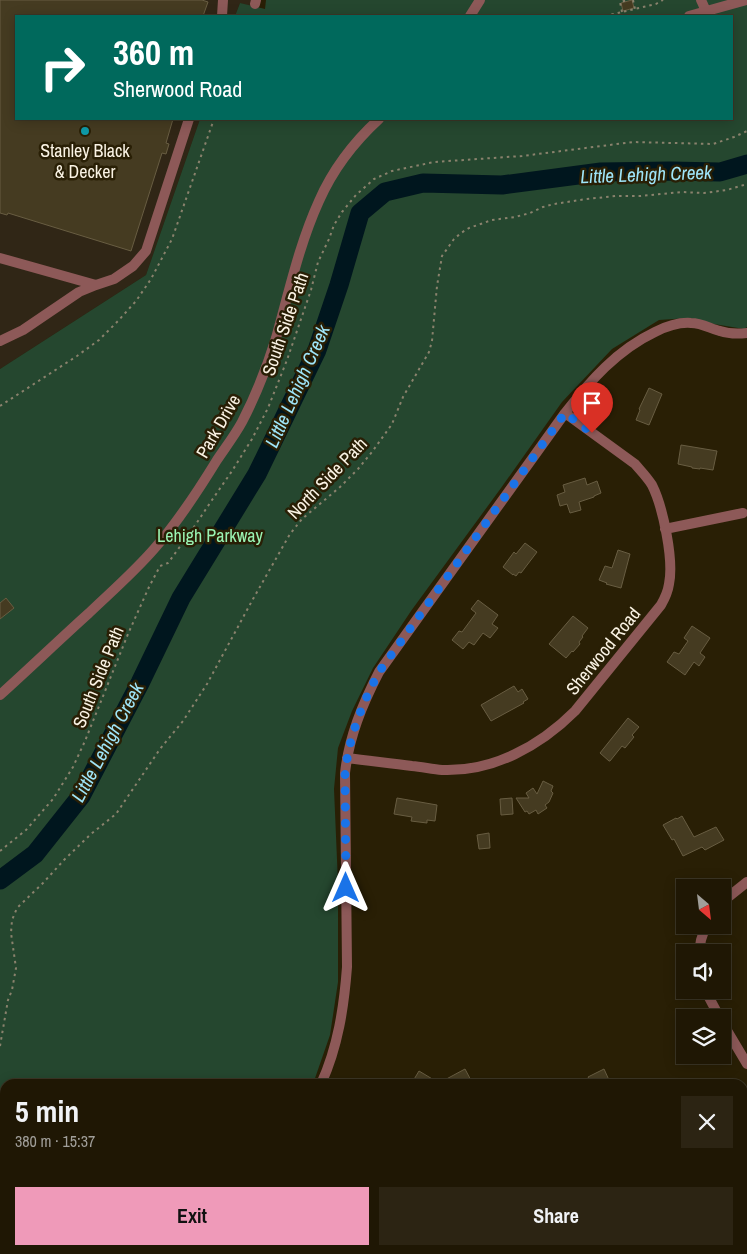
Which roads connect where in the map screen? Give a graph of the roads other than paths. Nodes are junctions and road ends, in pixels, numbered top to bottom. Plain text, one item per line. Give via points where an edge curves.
1 (223, 0) edge
2 (480, 0) edge
3 (701, 0) edge
4 (746, 0) edge
5 (706, 11) junction
6 (222, 15) edge
7 (471, 15) edge
8 (692, 15) edge
9 (189, 120) edge
10 (378, 120) edge
11 (0, 258) edge
12 (96, 285) junction
13 (747, 332) edge
14 (0, 341) edge
15 (565, 413) junction
16 (743, 513) dead end
17 (665, 529) junction
18 (0, 695) edge
19 (347, 758) junction
20 (747, 882) edge
21 (731, 895) edge
22 (731, 1037) edge
23 (747, 1064) edge
24 (323, 1079) edge

1 - 6 street
2 - 7 street
3 - 5 street
4 - 5 street
5 - 8 street
9 - 12 street via 146,251 133,266
10 - 18 street, Park Drive via 347,153 319,200 257,389 241,424 197,493 153,550 128,576
11 - 12 street
12 - 14 street via 79,292 23,330
13 - 15 street via 721,332 693,323 669,325 615,357
15 - 17 street, Sherwood Road via 644,474 652,486
15 - 19 street via 379,672 360,713
16 - 17 street
17 - 19 street, Sherwood Road via 670,583 661,605 575,712 547,736 515,755 461,769 443,770
19 - 24 street via 345,996 333,1054
20 - 21 street
22 - 23 street

